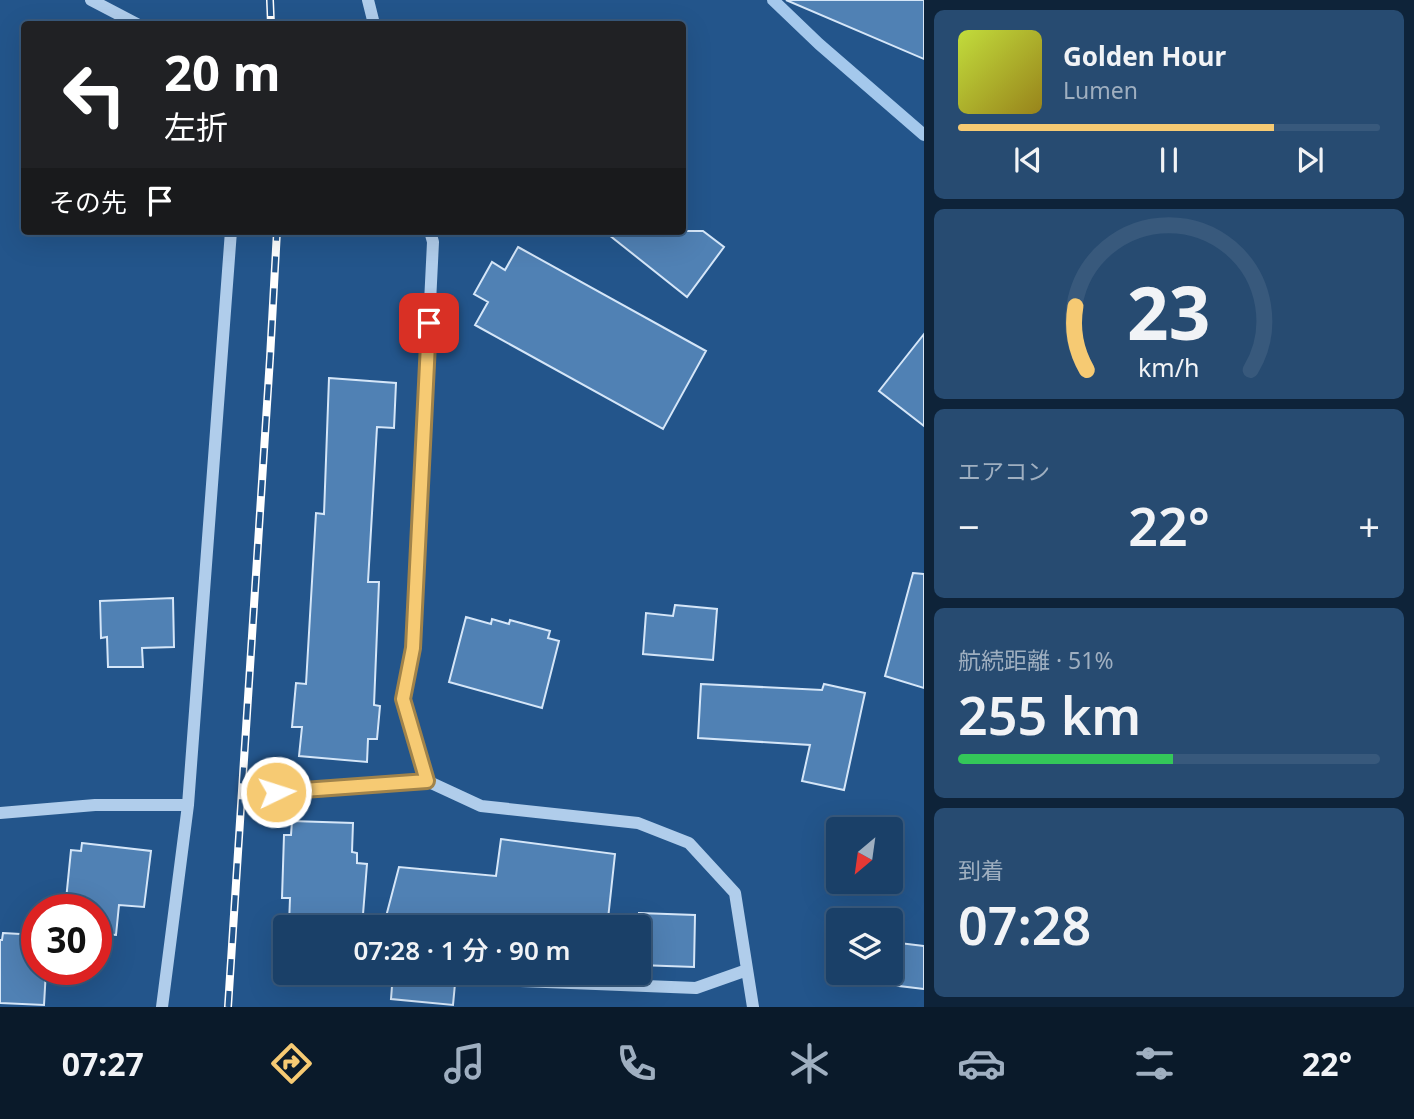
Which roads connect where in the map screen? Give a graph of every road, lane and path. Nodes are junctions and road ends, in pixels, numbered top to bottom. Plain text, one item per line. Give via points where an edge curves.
1 (91, 0) edge
2 (368, 0) edge
3 (131, 21) edge
4 (373, 21) edge
5 (232, 235) edge
6 (430, 235) edge
7 (427, 781) junction
8 (276, 792) dead end
9 (188, 805) junction
10 (0, 813) edge
11 (747, 970) junction
12 (621, 985) edge
13 (162, 1007) edge
14 (752, 1007) edge

1 - 3 street
2 - 4 street
5 - 9 street
6 - 7 street via 413,648 403,699
7 - 8 street
7 - 11 street via 481,806 638,823 689,844 735,893
9 - 10 street via 95,805
9 - 13 street
11 - 12 street via 696,988
11 - 14 street

